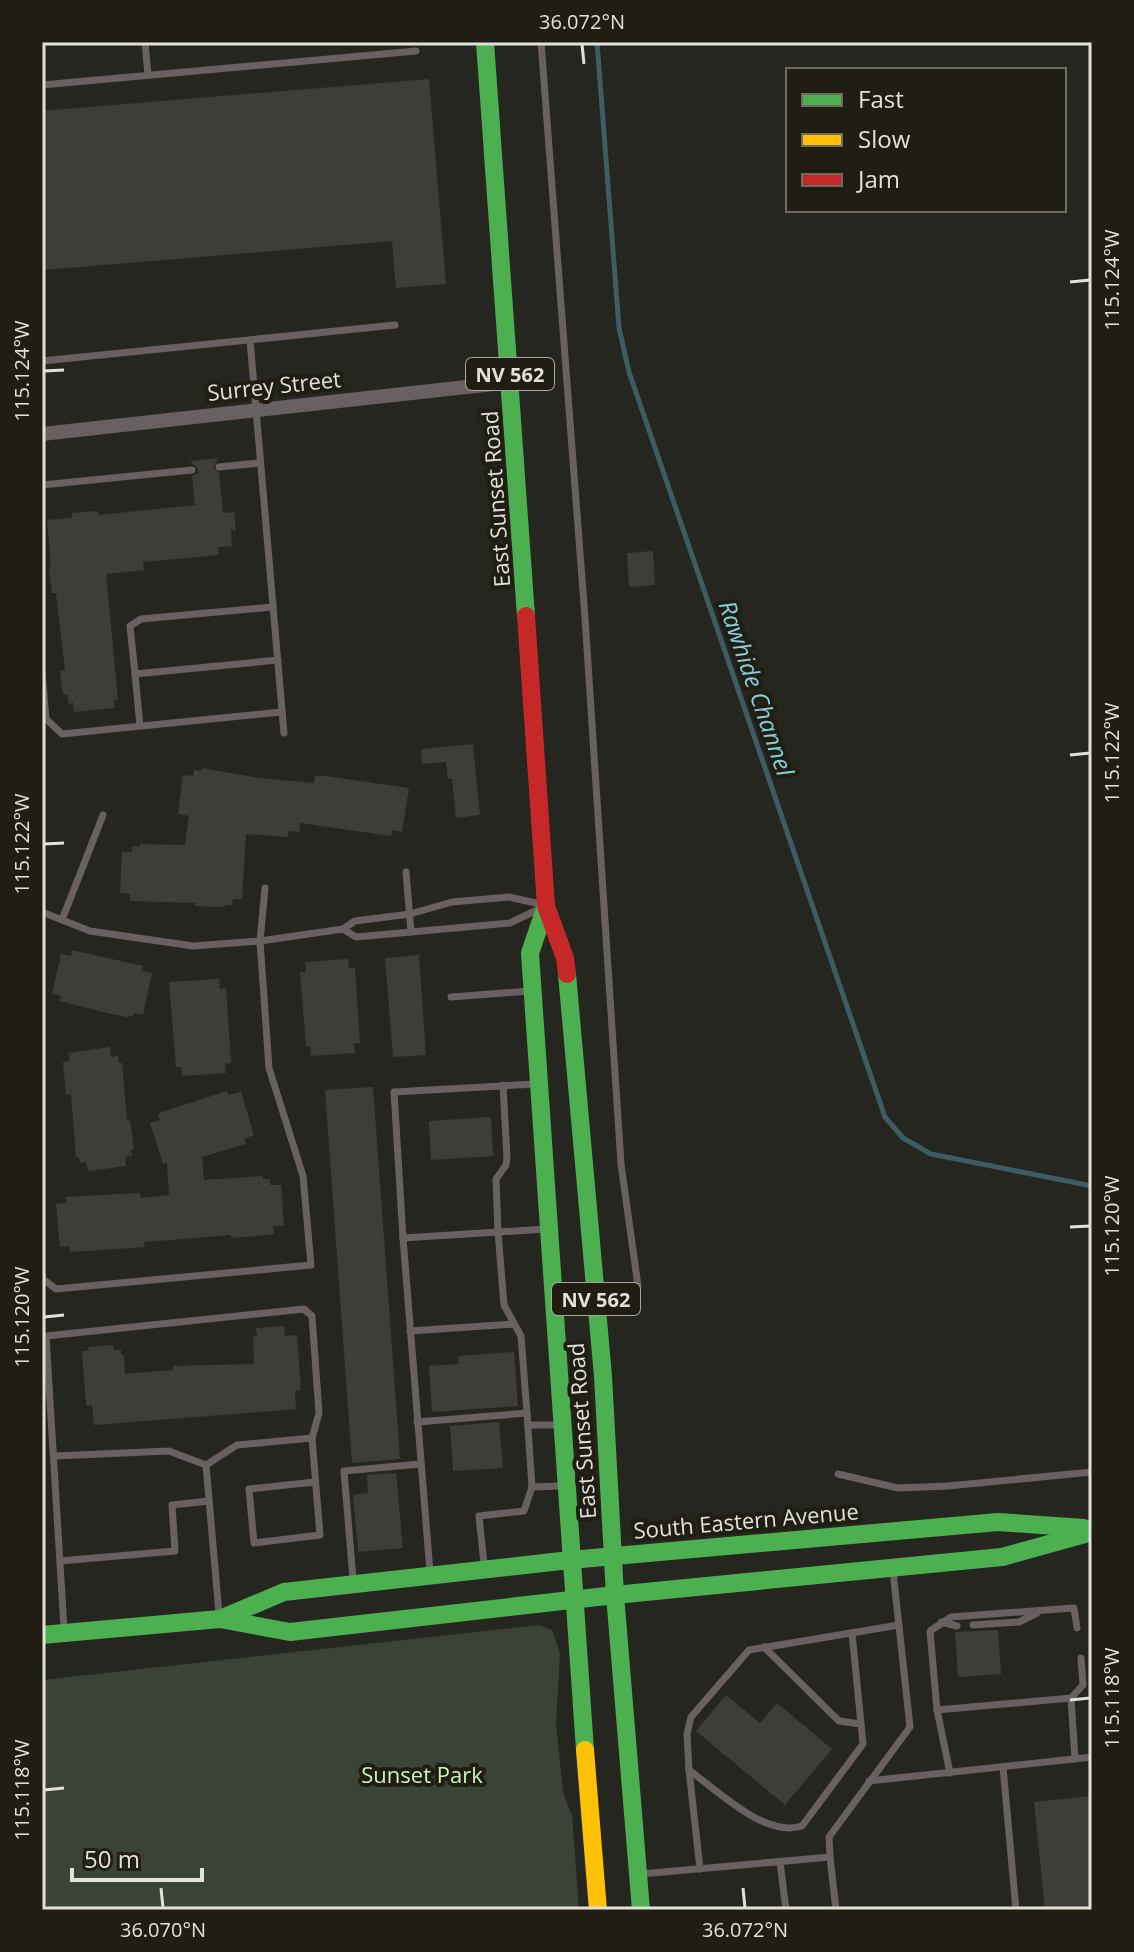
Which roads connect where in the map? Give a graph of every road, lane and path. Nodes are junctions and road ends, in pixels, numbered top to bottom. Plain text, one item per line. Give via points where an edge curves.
1 (145, 42) edge
2 (485, 42) edge
3 (541, 42) edge
4 (416, 51) dead end
5 (148, 75) junction
6 (42, 85) edge
7 (395, 325) dead end
8 (250, 340) junction
9 (42, 361) edge
10 (511, 382) junction
11 (256, 408) junction
12 (42, 434) edge
13 (260, 463) junction
14 (219, 467) dead end
15 (192, 470) dead end
16 (42, 485) edge
17 (273, 607) junction
18 (278, 660) junction
19 (42, 672) edge
20 (135, 674) junction
21 (282, 712) junction
22 (140, 726) junction
23 (284, 733) dead end
24 (103, 815) dead end
25 (406, 872) dead end
26 (265, 888) dead end
27 (546, 906) junction
28 (42, 912) edge
29 (410, 914) junction
30 (62, 920) junction
31 (343, 929) junction
32 (411, 932) junction
33 (260, 941) junction
34 (532, 991) junction
35 (451, 997) dead end
36 (539, 1084) junction
37 (503, 1085) junction
38 (548, 1229) junction
39 (498, 1232) junction
40 (403, 1238) junction
41 (42, 1273) edge
42 (638, 1286) dead end
43 (514, 1324) junction
44 (410, 1331) junction
45 (527, 1413) junction
46 (417, 1422) junction
47 (528, 1425) junction
48 (561, 1425) junction
49 (312, 1438) junction
50 (55, 1456) junction
51 (420, 1464) junction
52 (206, 1465) junction
53 (1092, 1472) edge
54 (838, 1474) dead end
55 (315, 1482) junction
56 (565, 1486) junction
57 (532, 1487) junction
58 (209, 1501) junction
59 (1092, 1530) edge
60 (613, 1556) junction
61 (570, 1560) junction
62 (60, 1561) junction
63 (485, 1569) junction
64 (893, 1569) junction
65 (430, 1575) junction
66 (354, 1584) junction
67 (615, 1595) junction
68 (573, 1600) junction
69 (1042, 1611) junction
70 (220, 1619) junction
71 (941, 1622) junction
72 (899, 1625) junction
73 (973, 1625) dead end
74 (957, 1626) dead end
75 (1077, 1628) dead end
76 (65, 1633) junction
77 (852, 1633) junction
78 (42, 1635) edge
79 (764, 1647) junction
80 (1081, 1658) dead end
81 (1071, 1698) junction
82 (937, 1710) junction
83 (861, 1724) junction
84 (1092, 1757) edge
85 (1075, 1759) junction
86 (1003, 1767) junction
87 (689, 1770) junction
88 (950, 1773) junction
89 (869, 1781) junction
90 (830, 1857) junction
91 (780, 1862) junction
92 (700, 1869) junction
93 (638, 1875) junction
94 (598, 1910) edge
95 (641, 1910) edge
96 (786, 1910) edge
97 (836, 1910) edge
98 (1016, 1910) edge

1 - 5 lane
2 - 10 main road, East Sunset Road / NV 562
3 - 42 lane via 621,1164
4 - 5 lane
5 - 6 lane
7 - 8 lane
8 - 9 lane
8 - 11 lane
10 - 11 street, Surrey Street
10 - 27 main road, East Sunset Road / NV 562
11 - 12 street, Surrey Street
11 - 13 lane
13 - 14 lane
13 - 17 lane
15 - 16 lane
17 - 18 lane
17 - 20 lane via 141,619 130,626
18 - 20 lane
18 - 21 lane
19 - 22 lane via 46,719 62,734
20 - 22 lane
21 - 22 lane
21 - 23 lane
24 - 30 lane
25 - 29 lane
26 - 33 lane
27 - 29 lane via 509,897 452,902
27 - 32 lane via 510,923
27 - 34 main road, East Sunset Road / NV 562 via 530,953
27 - 60 main road, East Sunset Road / NV 562 via 565,958 574,1042
28 - 30 lane
29 - 31 lane via 355,921
29 - 32 lane
30 - 33 lane via 90,931 193,946
31 - 32 lane via 356,937
31 - 33 lane
33 - 41 lane via 269,1068 303,1176 311,1265 56,1289
34 - 35 lane
34 - 36 main road, East Sunset Road / NV 562
36 - 37 lane
36 - 38 main road, East Sunset Road / NV 562
37 - 39 lane via 507,1157 496,1179
37 - 40 lane via 394,1092
38 - 39 lane
38 - 48 main road, East Sunset Road / NV 562
39 - 40 lane
39 - 43 lane via 505,1312
40 - 44 lane
43 - 44 lane
43 - 45 lane via 521,1336
44 - 46 lane
45 - 46 lane
45 - 47 lane
46 - 51 lane
47 - 48 lane
47 - 57 lane
48 - 56 main road, East Sunset Road / NV 562
49 - 50 lane via 319,1413 312,1316 304,1309 46,1336
49 - 52 lane via 237,1445
49 - 55 lane
50 - 52 lane via 169,1451
50 - 62 lane
51 - 65 lane
51 - 66 lane via 344,1471
52 - 58 lane
53 - 54 lane via 898,1488
55 - 55 lane via 320,1535 254,1543 249,1489
56 - 57 lane
56 - 61 main road, East Sunset Road / NV 562
57 - 63 lane via 524,1511 479,1516
58 - 62 lane via 172,1505 175,1551
58 - 70 lane
59 - 60 main road, South Eastern Avenue via 998,1522
59 - 64 main road, South Eastern Avenue via 1002,1557
60 - 61 main road, South Eastern Avenue
60 - 67 main road, East Sunset Road / NV 562
61 - 63 main road, South Eastern Avenue
61 - 68 main road, East Sunset Road / NV 562
62 - 76 lane
63 - 65 main road, South Eastern Avenue
64 - 67 main road, South Eastern Avenue
64 - 72 lane
65 - 66 main road, South Eastern Avenue
66 - 70 main road, South Eastern Avenue via 284,1592
67 - 68 main road, South Eastern Avenue
67 - 93 main road, East Sunset Road / NV 562
68 - 70 main road, South Eastern Avenue via 290,1632
68 - 94 main road, East Sunset Road / NV 562
69 - 71 lane
69 - 73 lane via 1019,1622
69 - 75 lane via 1074,1608
70 - 76 main road, South Eastern Avenue
71 - 74 lane
71 - 82 lane via 930,1631
72 - 77 lane
72 - 89 lane via 910,1727
76 - 78 main road, South Eastern Avenue
77 - 79 lane
77 - 83 lane
79 - 83 lane via 839,1721
79 - 87 lane via 749,1650 691,1717
80 - 81 lane via 1083,1685
81 - 82 lane
81 - 85 lane
82 - 88 lane
83 - 87 lane via 863,1744 802,1826 790,1830 766,1825
84 - 85 lane
85 - 86 lane
86 - 88 lane
86 - 98 lane
87 - 92 lane
88 - 89 lane
89 - 90 lane via 829,1837
90 - 91 lane
90 - 97 lane
91 - 92 lane
91 - 96 lane
92 - 93 lane
93 - 95 main road, East Sunset Road / NV 562

